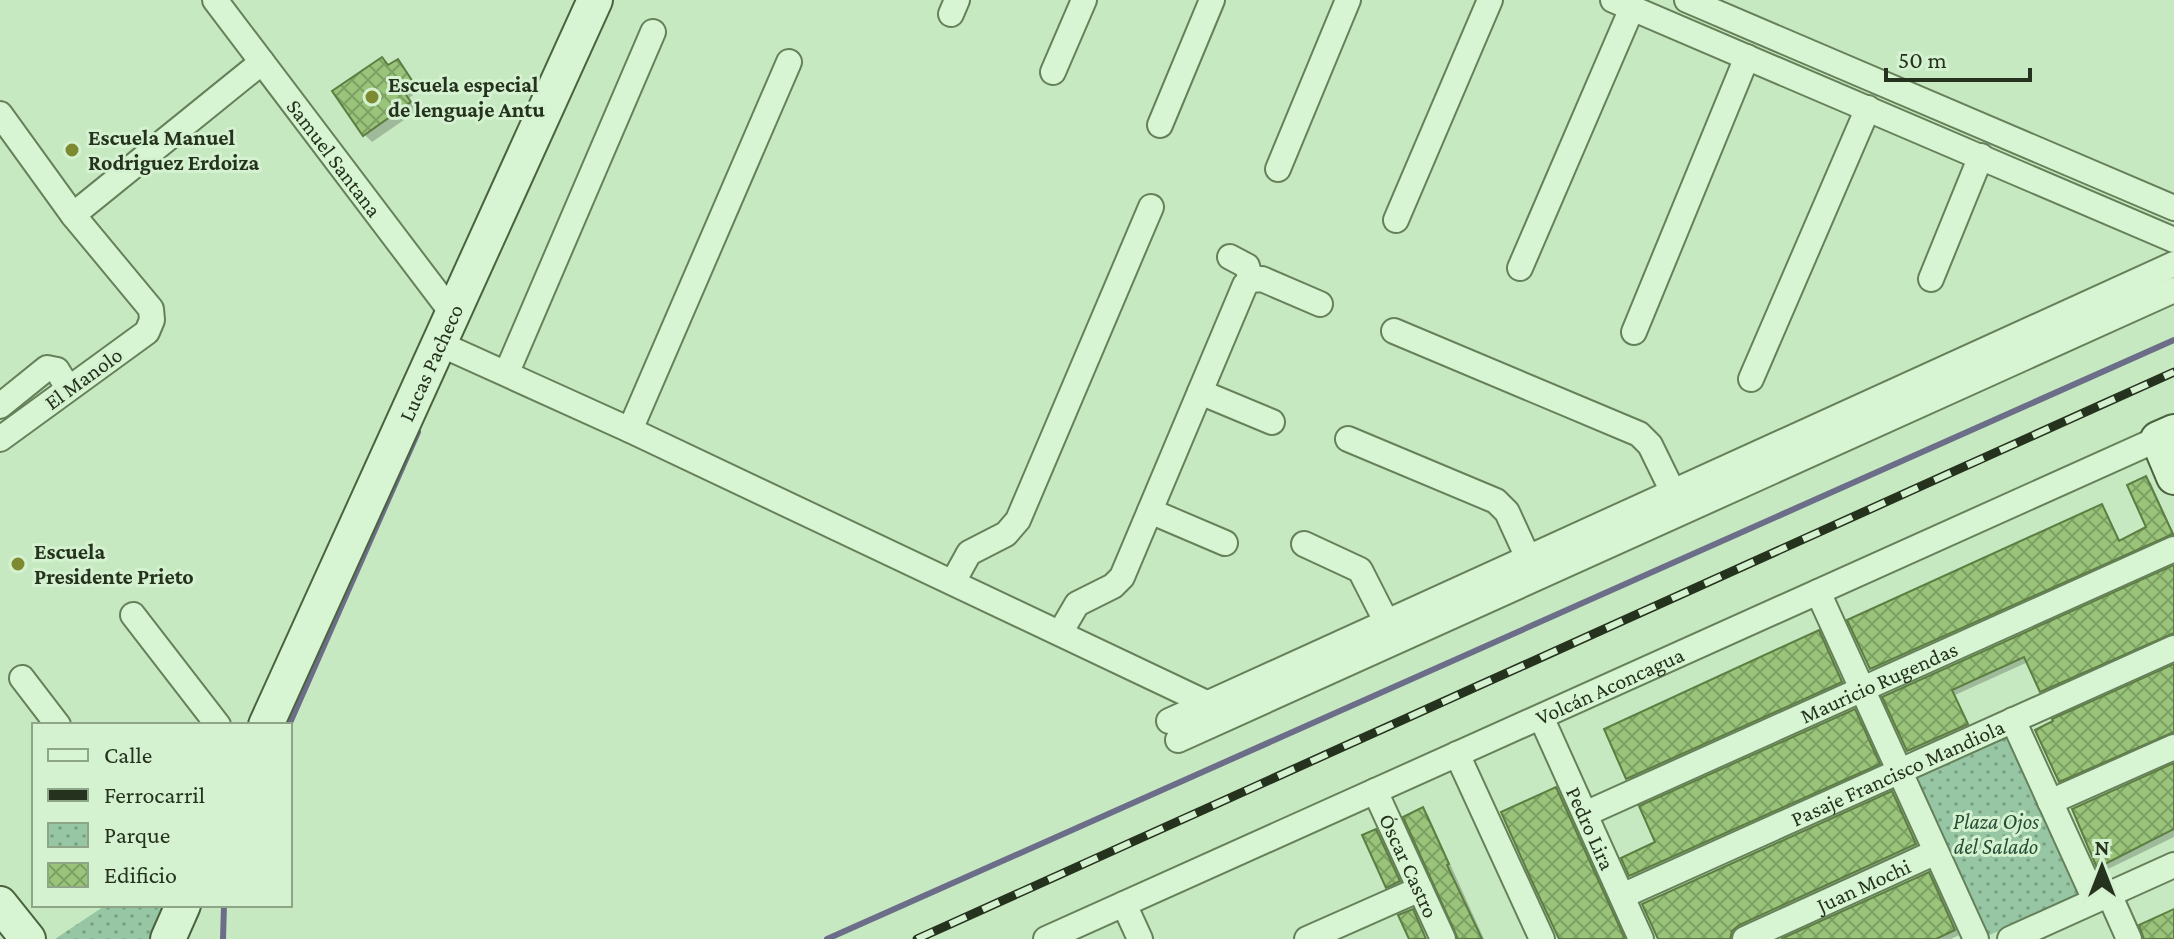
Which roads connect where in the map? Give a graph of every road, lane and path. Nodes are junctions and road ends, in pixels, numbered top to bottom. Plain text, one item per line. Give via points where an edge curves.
1 (215, 0) edge
2 (595, 0) edge
3 (1084, 0) edge
4 (1212, 0) edge
5 (1348, 0) edge
6 (1490, 0) edge
7 (1687, 0) edge
8 (1622, 4) edge
9 (653, 32) dead end
10 (1747, 57) junction
11 (262, 62) junction
12 (789, 62) dead end
13 (1053, 72) dead end
14 (1868, 108) junction
15 (0, 114) edge
16 (1160, 125) dead end
17 (1981, 156) junction
18 (1278, 169) dead end
19 (2112, 181) junction
20 (1151, 207) dead end
21 (2098, 207) junction
22 (2174, 208) edge
23 (73, 215) junction
24 (1396, 220) dead end
25 (2174, 240) edge
26 (1230, 257) dead end
27 (2174, 264) edge
28 (1520, 268) dead end
29 (1931, 279) dead end
30 (1251, 280) junction
31 (2174, 290) edge
32 (1320, 304) dead end
33 (446, 329) junction
34 (1394, 331) dead end
35 (1634, 332) dead end
36 (507, 372) junction
37 (1751, 379) dead end
38 (68, 388) junction
39 (1200, 392) junction
40 (0, 406) edge
41 (1272, 422) dead end
42 (630, 430) junction
43 (2166, 436) edge
44 (0, 439) edge
45 (1348, 439) dead end
46 (2174, 477) edge
47 (1673, 492) junction
48 (1150, 511) junction
49 (1225, 543) dead end
50 (1304, 544) dead end
51 (2174, 549) edge
52 (1528, 558) junction
53 (953, 582) junction
54 (1818, 592) junction
55 (133, 615) dead end
56 (1387, 623) junction
57 (1060, 633) junction
58 (2174, 648) edge
59 (22, 678) dead end
60 (1862, 689) junction
61 (1220, 710) junction
62 (1541, 717) junction
63 (2013, 720) junction
64 (56, 723) edge
65 (216, 723) edge
66 (267, 723) edge
67 (1174, 730) dead end
68 (2174, 747) edge
69 (1457, 754) junction
70 (1899, 771) junction
71 (1375, 791) junction
72 (2050, 802) junction
73 (1585, 814) junction
74 (1936, 852) junction
75 (2174, 865) edge
76 (1420, 889) junction
77 (1622, 896) junction
78 (2102, 897) junction
79 (0, 904) edge
80 (1124, 904) junction
81 (182, 907) edge
82 (1534, 937) edge
83 (2015, 938) edge
84 (28, 939) edge
85 (168, 939) edge
86 (1046, 939) edge
87 (1140, 939) edge
88 (1307, 939) edge
89 (1443, 939) edge
90 (1641, 939) edge
91 (1745, 939) edge
92 (1976, 939) edge
93 (2129, 939) edge

1 - 11 street, Samuel Santana
2 - 33 main road, Lucas Pacheco
3 - 13 street
4 - 16 street
5 - 18 street
6 - 24 street
7 - 19 street
8 - 10 street
8 - 28 street
9 - 36 street
10 - 14 street
10 - 35 street
11 - 23 street
11 - 33 street, Samuel Santana
12 - 42 street
14 - 17 street
14 - 37 street
15 - 23 street
17 - 21 street
17 - 29 street
19 - 21 street via 2111,197
19 - 22 street
20 - 53 street via 1018,520 1006,534 969,553
21 - 25 street
23 - 38 street, El Manolo via 151,309 152,320 147,332
26 - 30 street via 1247,266
27 - 47 street
30 - 32 street via 1262,279
30 - 39 street
31 - 61 street
33 - 36 street
33 - 66 main road, Lucas Pacheco
34 - 47 street via 1639,434
36 - 42 street
38 - 40 street via 57,370 47,368
38 - 44 street, El Manolo
39 - 41 street
39 - 48 street
42 - 53 street
43 - 46 main road
43 - 54 street, Volcán Aconcagua
45 - 52 street via 1496,501 1507,512
47 - 52 street
48 - 49 street
48 - 57 street via 1122,577 1077,604
50 - 56 street via 1360,570
51 - 60 street, Mauricio Rugendas
52 - 56 street
53 - 57 street
54 - 60 street
54 - 62 street, Volcán Aconcagua
55 - 65 street
56 - 61 street
57 - 61 street
58 - 63 street, Pasaje Francisco Mandiola
59 - 64 street
60 - 70 street
60 - 73 street, Mauricio Rugendas
61 - 67 street
62 - 69 street, Volcán Aconcagua
62 - 73 street, Pedro Lira
63 - 70 street, Pasaje Francisco Mandiola
63 - 72 street
68 - 72 street
69 - 71 street, Volcán Aconcagua
69 - 82 street
70 - 74 street
70 - 77 street, Pasaje Francisco Mandiola
71 - 76 street, Óscar Castro
71 - 80 street, Volcán Aconcagua
72 - 78 street
73 - 77 street, Pedro Lira
74 - 91 street, Juan Mochi
74 - 92 street
75 - 78 street
76 - 88 street
76 - 89 street, Óscar Castro
77 - 90 street, Pedro Lira
78 - 83 street
78 - 93 street
79 - 84 main road
80 - 86 street, Volcán Aconcagua
80 - 87 street
81 - 85 main road

